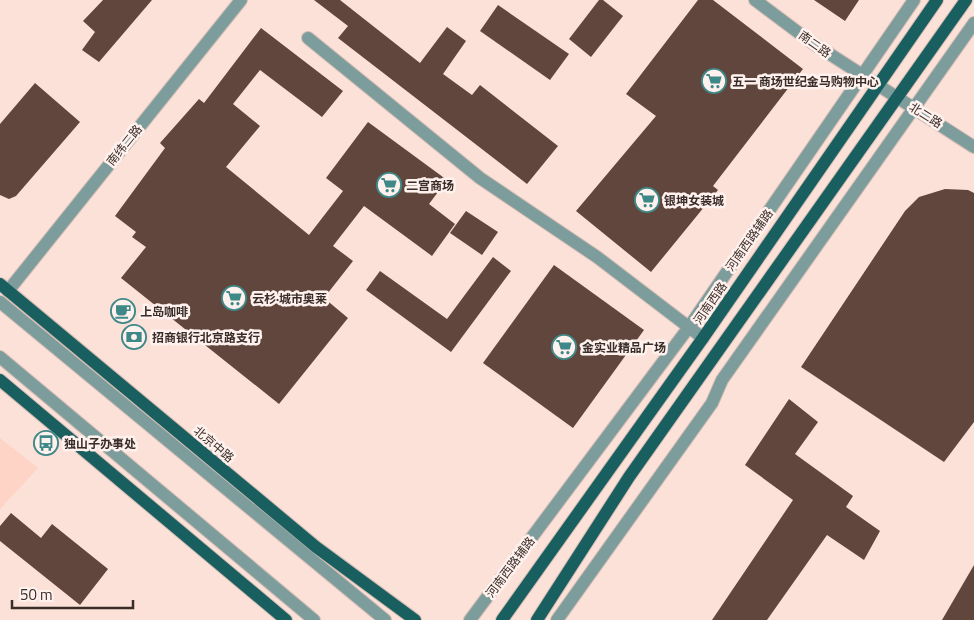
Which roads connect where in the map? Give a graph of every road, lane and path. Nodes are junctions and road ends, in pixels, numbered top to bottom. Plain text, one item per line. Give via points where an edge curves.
1 (241, 0) edge
2 (755, 0) edge
3 (914, 0) edge
4 (937, 0) edge
5 (966, 0) edge
6 (974, 23) edge
7 (308, 38) dead end
8 (862, 75) junction
9 (877, 85) junction
10 (898, 98) junction
11 (914, 108) junction
12 (974, 147) edge
13 (4, 287) edge
14 (0, 302) edge
15 (689, 327) junction
16 (703, 338) junction
17 (0, 357) edge
18 (0, 380) edge
19 (286, 620) edge
20 (314, 620) edge
21 (385, 620) edge
22 (415, 620) edge
23 (470, 620) edge
24 (502, 620) edge
25 (537, 620) edge
26 (557, 620) edge

1 - 13 street, 南纬二路
2 - 8 street, 南二路
3 - 8 street, 河南西路辅路
4 - 9 main road, 河南西路
5 - 10 main road
6 - 11 street
7 - 15 street via 480,178 597,257
8 - 9 street, 南二路
8 - 15 street, 河南西路辅路
9 - 10 street, 北二路
9 - 16 main road, 河南西路
10 - 11 street, 北二路
10 - 25 main road via 629,477
11 - 12 street, 北二路
11 - 26 street via 722,380 712,403
13 - 22 main road, 北京中路 via 316,547
14 - 21 street
15 - 16 street
15 - 23 street, 河南西路辅路
16 - 24 main road, 河南西路
17 - 20 street
18 - 19 main road

